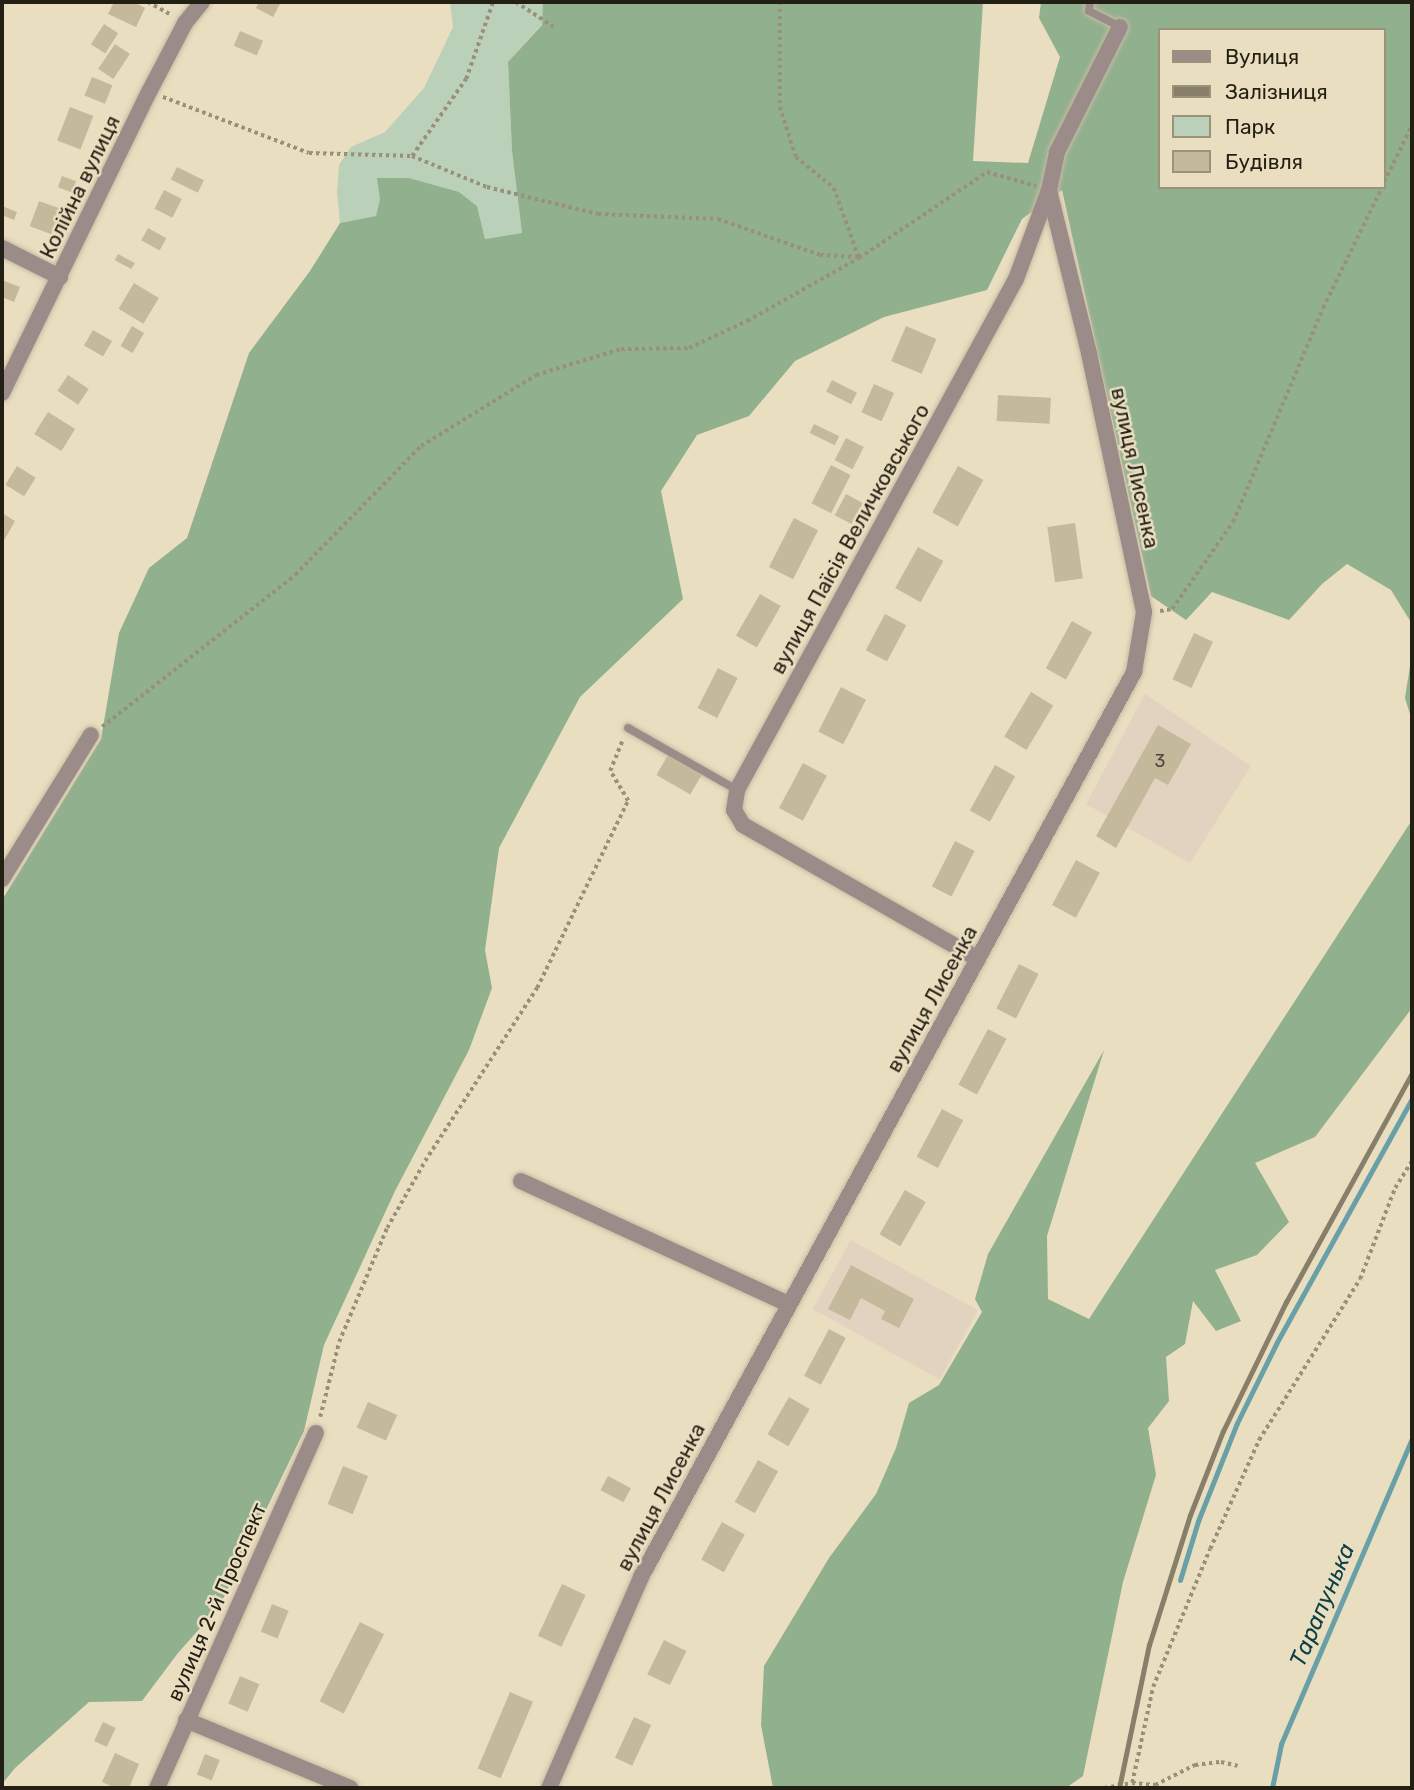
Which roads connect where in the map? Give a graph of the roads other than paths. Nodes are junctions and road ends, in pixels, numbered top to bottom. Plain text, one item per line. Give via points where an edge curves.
1 (202, 2) edge
2 (1090, 2) edge
3 (1120, 27) joint
4 (1049, 190) junction
5 (2, 248) edge
6 (60, 277) junction
7 (2, 393) edge
8 (628, 728) road end
9 (91, 736) road end
10 (737, 790) junction
11 (2, 879) edge
12 (978, 959) junction
13 (521, 1181) dead end
14 (789, 1304) junction
15 (316, 1433) road end
16 (187, 1720) junction
17 (157, 1788) edge
18 (350, 1788) edge
19 (549, 1788) edge

1 - 6 street, Колійна вулиця via 185,23 149,92
2 - 3 lane via 1089,11
3 - 4 street, вулиця Паїсія Величковського via 1057,152
4 - 10 street, вулиця Паїсія Величковського via 1016,279
4 - 12 street, вулиця Лисенка via 1090,352 1144,612 1142,641 1134,672
5 - 6 street
6 - 7 street, Колійна вулиця
8 - 10 lane
9 - 11 street
10 - 12 street via 734,810 743,825
12 - 14 street, вулиця Лисенка
13 - 14 street
14 - 19 street, вулиця Лисенка via 640,1577
15 - 16 street, вулиця 2-й Проспект
16 - 17 street, вулиця 2-й Проспект
16 - 18 street

